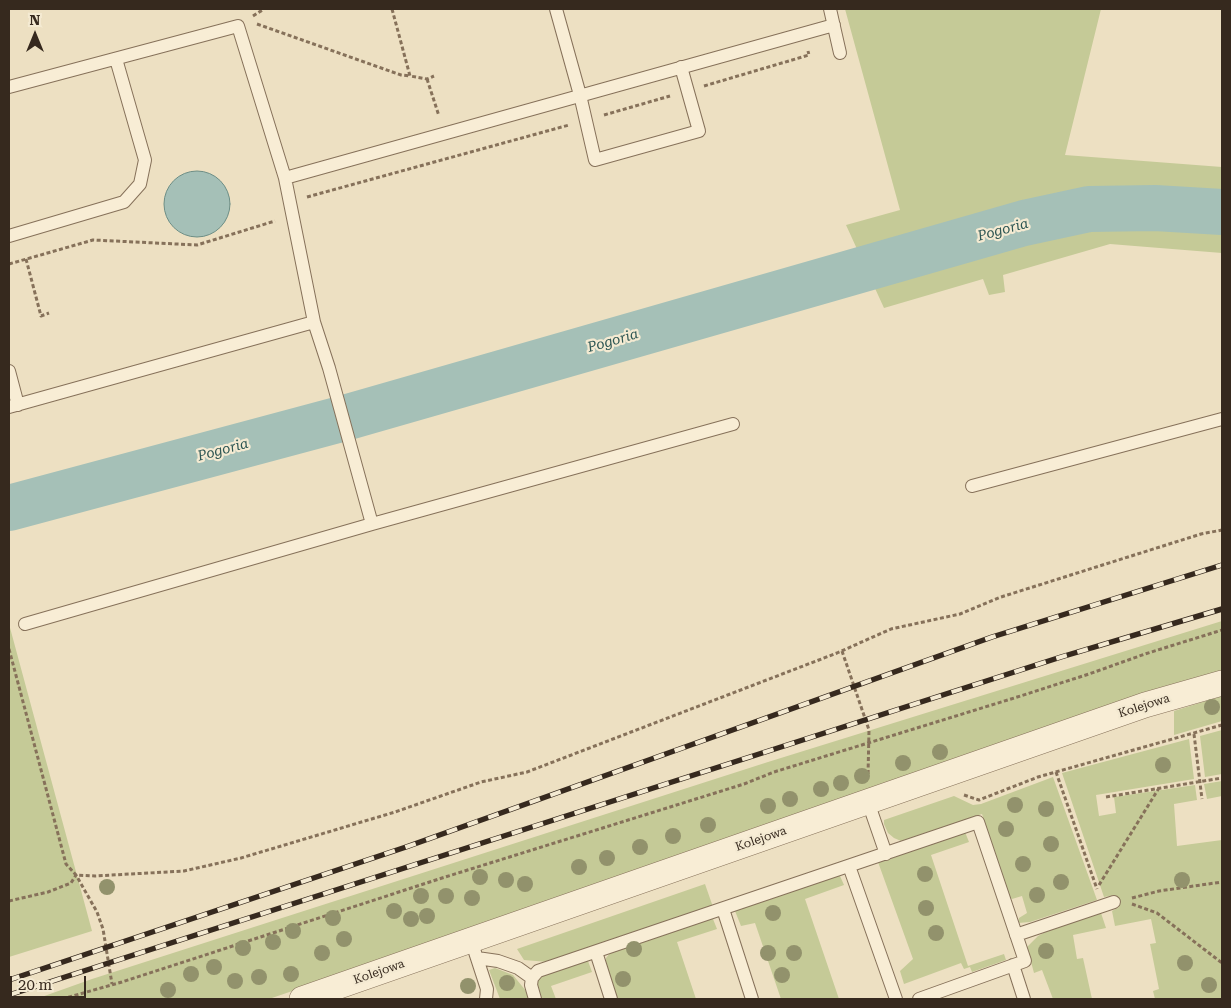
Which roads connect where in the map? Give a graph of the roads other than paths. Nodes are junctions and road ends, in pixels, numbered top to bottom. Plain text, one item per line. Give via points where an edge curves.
1 (556, 9) edge
2 (830, 9) edge
3 (834, 25) junction
4 (840, 52) dead end
5 (116, 59) junction
6 (681, 67) junction
7 (9, 87) edge
8 (580, 95) junction
9 (285, 178) junction
10 (9, 236) edge
11 (314, 322) junction
12 (9, 371) edge
13 (13, 406) edge
14 (1222, 419) edge
15 (733, 424) dead end
16 (972, 486) dead end
17 (372, 524) junction
18 (25, 624) dead end
19 (1222, 683) edge
20 (868, 802) junction
21 (886, 854) junction
22 (849, 866) junction
23 (1113, 903) road end
24 (723, 909) junction
25 (1016, 935) junction
26 (474, 949) junction
27 (596, 952) junction
28 (1013, 965) junction
29 (532, 978) junction
30 (302, 999) edge
31 (486, 999) edge
32 (535, 999) edge
33 (611, 999) edge
34 (752, 999) edge
35 (896, 999) edge
36 (919, 999) edge
37 (1024, 999) edge

1 - 8 lane
2 - 3 lane
3 - 4 lane
3 - 6 lane
5 - 7 lane
5 - 9 lane via 238,26
5 - 10 lane via 145,160 140,184 124,202
6 - 8 lane
6 - 8 lane via 699,131 595,160
8 - 9 lane
9 - 11 lane
11 - 13 lane
11 - 17 lane
12 - 13 lane
14 - 16 lane
15 - 17 lane
17 - 18 lane
19 - 20 street, Kolejowa via 1145,705
20 - 21 lane
20 - 26 street, Kolejowa
21 - 22 lane
21 - 25 lane via 978,822
22 - 24 lane
22 - 35 lane
23 - 25 lane
24 - 27 lane
24 - 34 lane
25 - 28 lane via 1025,961
26 - 29 lane via 518,968
26 - 30 street, Kolejowa
26 - 31 lane via 486,988
27 - 29 lane via 538,971
27 - 33 lane
28 - 36 lane
28 - 37 lane
29 - 32 lane

